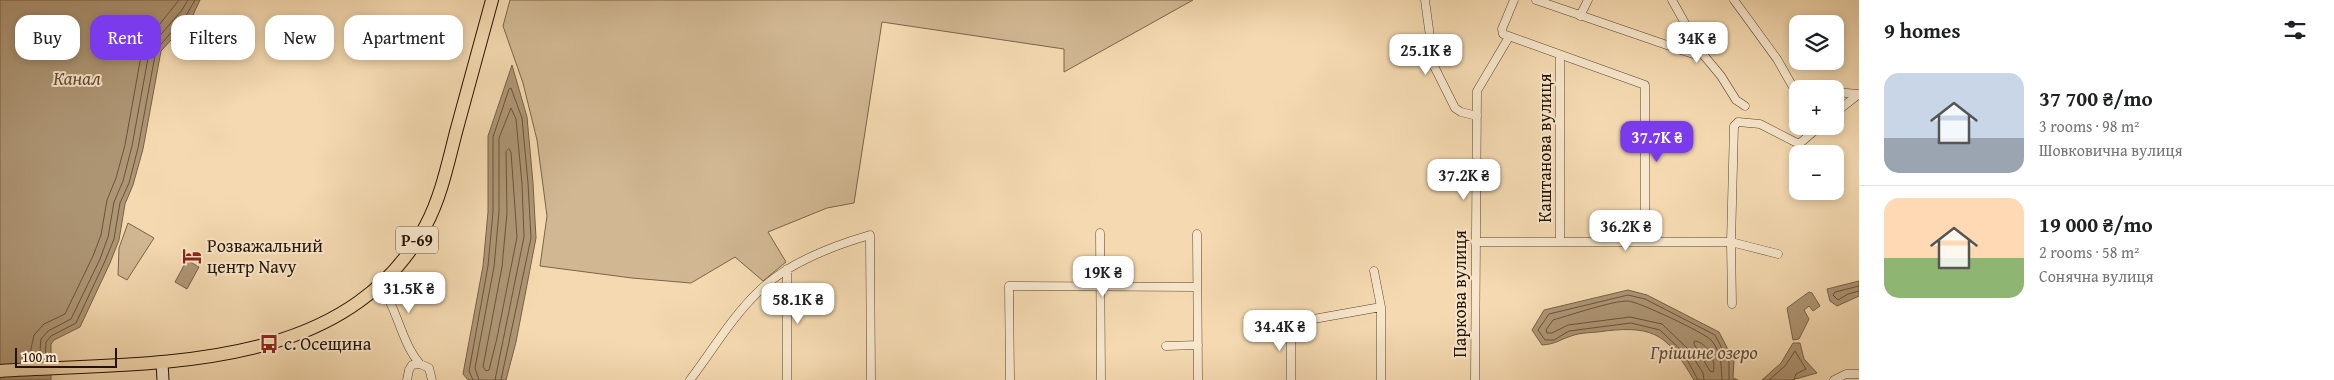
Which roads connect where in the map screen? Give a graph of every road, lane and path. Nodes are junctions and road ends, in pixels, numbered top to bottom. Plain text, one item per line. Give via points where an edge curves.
1 (492, 0) edge
2 (1425, 0) edge
3 (1514, 0) edge
4 (1536, 0) edge
5 (1588, 0) edge
6 (1672, 0) edge
7 (1734, 0) edge
8 (1580, 16) junction
9 (1509, 37) junction
10 (1701, 52) junction
11 (1560, 55) junction
12 (1789, 82) edge
13 (1844, 93) edge
14 (1859, 94) edge
15 (1745, 106) dead end
16 (1844, 106) edge
17 (1477, 116) junction
18 (1810, 135) edge
19 (1100, 233) dead end
20 (1197, 234) dead end
21 (1645, 241) junction
22 (1475, 242) junction
23 (1560, 242) junction
24 (1731, 242) junction
25 (1778, 254) dead end
26 (787, 269) junction
27 (1374, 271) dead end
28 (381, 286) junction
29 (1100, 287) junction
30 (1197, 287) junction
31 (1732, 304) dead end
32 (1381, 307) junction
33 (1166, 346) dead end
34 (1198, 346) junction
35 (162, 363) junction
36 (416, 364) junction
37 (0, 371) edge
38 (1859, 374) edge
39 (163, 380) edge
40 (408, 380) edge
41 (432, 380) edge
42 (690, 380) edge
43 (787, 380) edge
44 (872, 380) edge
45 (1010, 380) edge
46 (1101, 380) edge
47 (1198, 380) edge
48 (1291, 380) edge
49 (1380, 380) edge
50 (1475, 380) edge
51 (1834, 380) edge

1 - 28 main road, Р-69 via 435,202 416,242
2 - 17 street via 1434,66 1455,108
3 - 9 street via 1502,29 1503,34
4 - 8 street
5 - 8 street
6 - 10 street
7 - 12 street via 1777,59
8 - 10 street via 1692,54
9 - 11 street
9 - 17 street, Паркова вулиця via 1477,90
10 - 15 street via 1736,100
11 - 21 street via 1645,85
11 - 23 street, Каштанова вулиця
13 - 14 street
14 - 16 street
17 - 22 street, Паркова вулиця
18 - 24 street via 1799,144 1760,124 1738,122 1734,126
19 - 29 street
20 - 30 street
21 - 23 street
21 - 24 street
22 - 23 street
22 - 50 street, Паркова вулиця
24 - 25 street
24 - 31 street
26 - 42 street via 744,306
26 - 43 street
26 - 44 street via 870,234
27 - 32 street
28 - 35 main road, Р-69 via 336,316 281,340 247,350
28 - 36 street via 394,305
29 - 30 street
29 - 45 street via 1009,286
29 - 46 street
30 - 34 street
32 - 48 street via 1291,323
32 - 49 street
33 - 34 street
34 - 47 street
35 - 37 main road, Р-69
35 - 39 street
36 - 40 street via 409,370
36 - 41 street via 430,368
38 - 51 street via 1846,374

